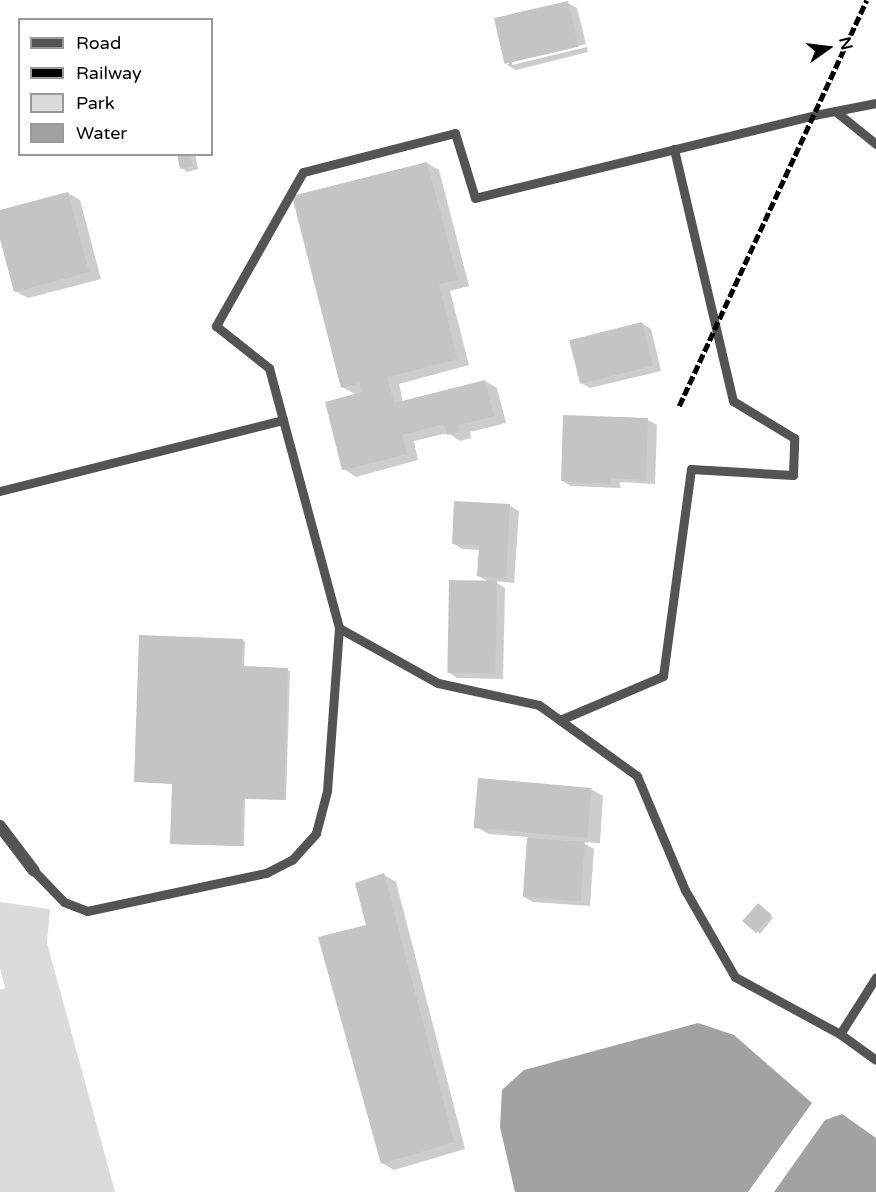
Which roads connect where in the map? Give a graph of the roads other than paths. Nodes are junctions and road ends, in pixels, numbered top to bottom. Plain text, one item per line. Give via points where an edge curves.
1 (876, 103) edge
2 (835, 111) junction
3 (876, 144) edge
4 (674, 149) junction
5 (284, 420) junction
6 (0, 491) edge
7 (339, 627) junction
8 (560, 720) junction
9 (0, 826) edge
10 (34, 871) joint
11 (876, 977) edge
12 (840, 1034) junction
13 (876, 1060) edge

1 - 2 lane
2 - 3 lane
2 - 4 lane
4 - 5 lane via 474,198 454,133 303,172 216,326 269,368
4 - 8 lane via 733,401 794,438 793,475 692,469 663,676
5 - 6 lane
5 - 7 lane
7 - 8 lane via 438,683 538,705
7 - 10 lane via 327,791 316,833 292,860 266,873 87,911 64,902
8 - 12 lane via 637,776 685,890 735,977
9 - 10 street
11 - 12 lane
12 - 13 lane

